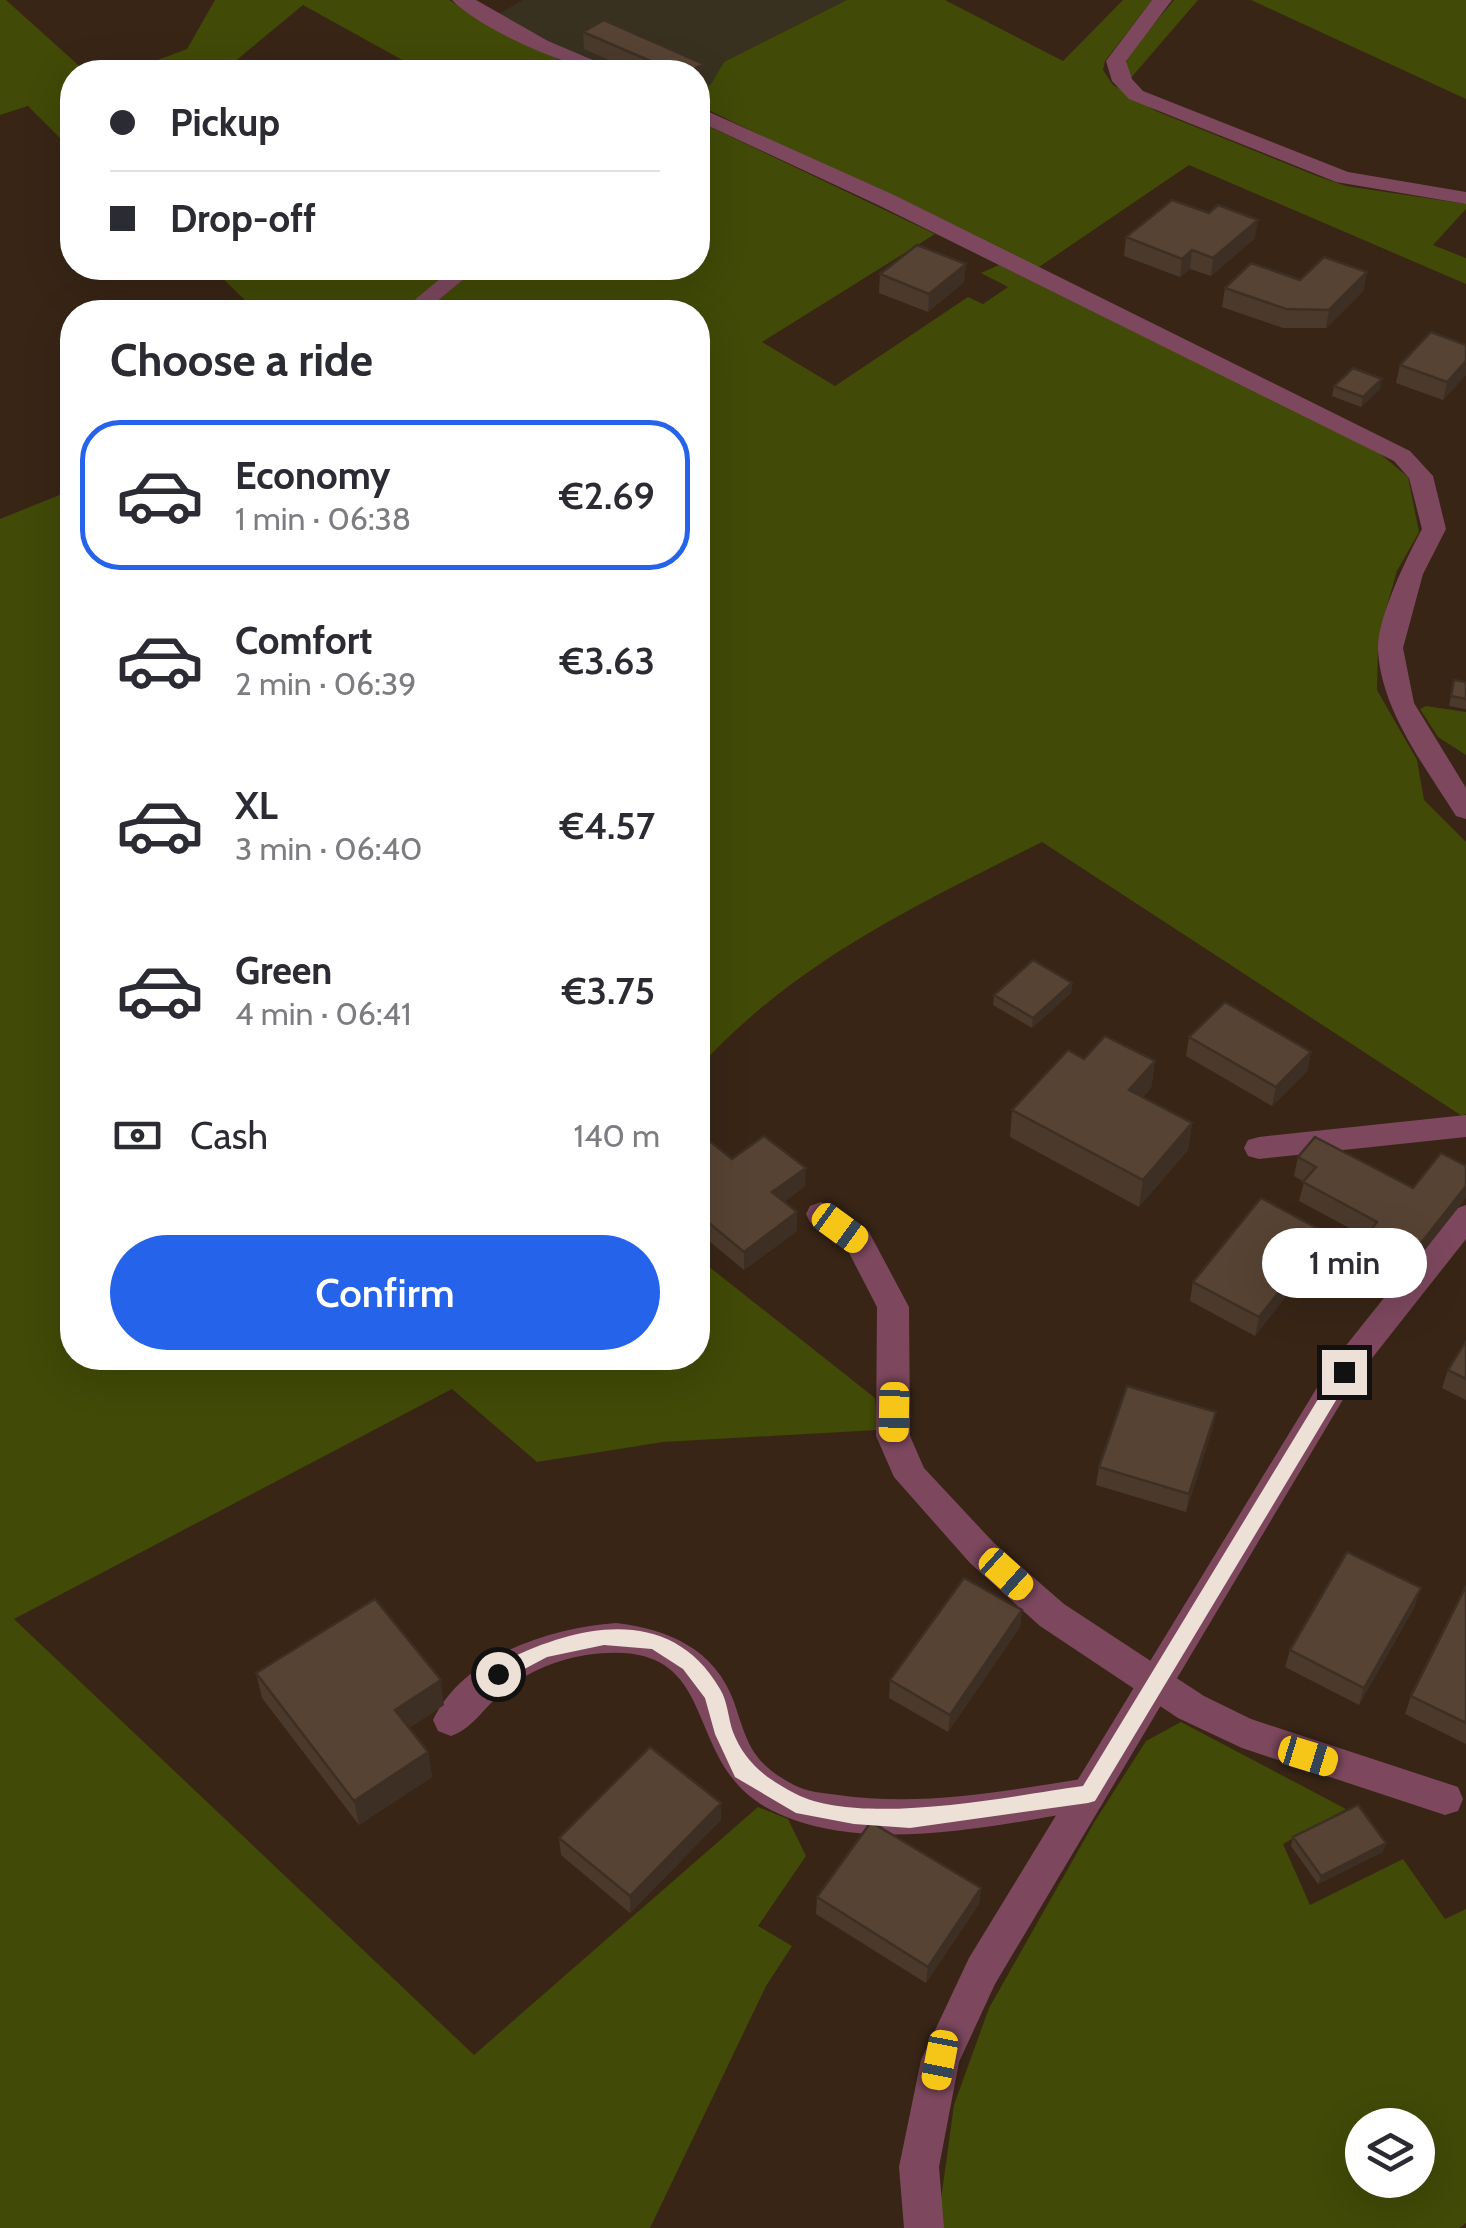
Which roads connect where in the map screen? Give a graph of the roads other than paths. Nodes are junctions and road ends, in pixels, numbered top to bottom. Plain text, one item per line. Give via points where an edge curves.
1 (462, 0) edge
2 (1162, 0) edge
3 (566, 60) edge
4 (710, 119) edge
5 (1466, 198) edge
6 (451, 280) edge
7 (425, 300) edge
8 (1436, 758) junction
9 (1466, 770) edge
10 (1466, 810) edge
11 (1466, 1126) edge
12 (1259, 1148) dead end
13 (821, 1214) dead end
14 (1466, 1217) edge
15 (1157, 1682) junction
16 (451, 1720) dead end
17 (1088, 1794) junction
18 (1444, 1799) dead end
19 (924, 2228) edge

1 - 3 street
2 - 5 street via 1116,61 1122,82 1136,95 1343,178
4 - 8 street via 1402,456 1421,476 1434,530 1410,574 1390,648 1401,703
6 - 7 street
8 - 9 street
8 - 10 street
11 - 12 street
13 - 15 street via 858,1241 893,1308 893,1436 911,1476 1052,1615
14 - 15 street via 1344,1372
15 - 17 street
15 - 18 street via 1242,1732
16 - 17 street via 498,1674 543,1650 604,1637 655,1642 690,1663 713,1694 742,1771 796,1804 910,1818
17 - 19 street via 982,1971 940,2060 919,2167

